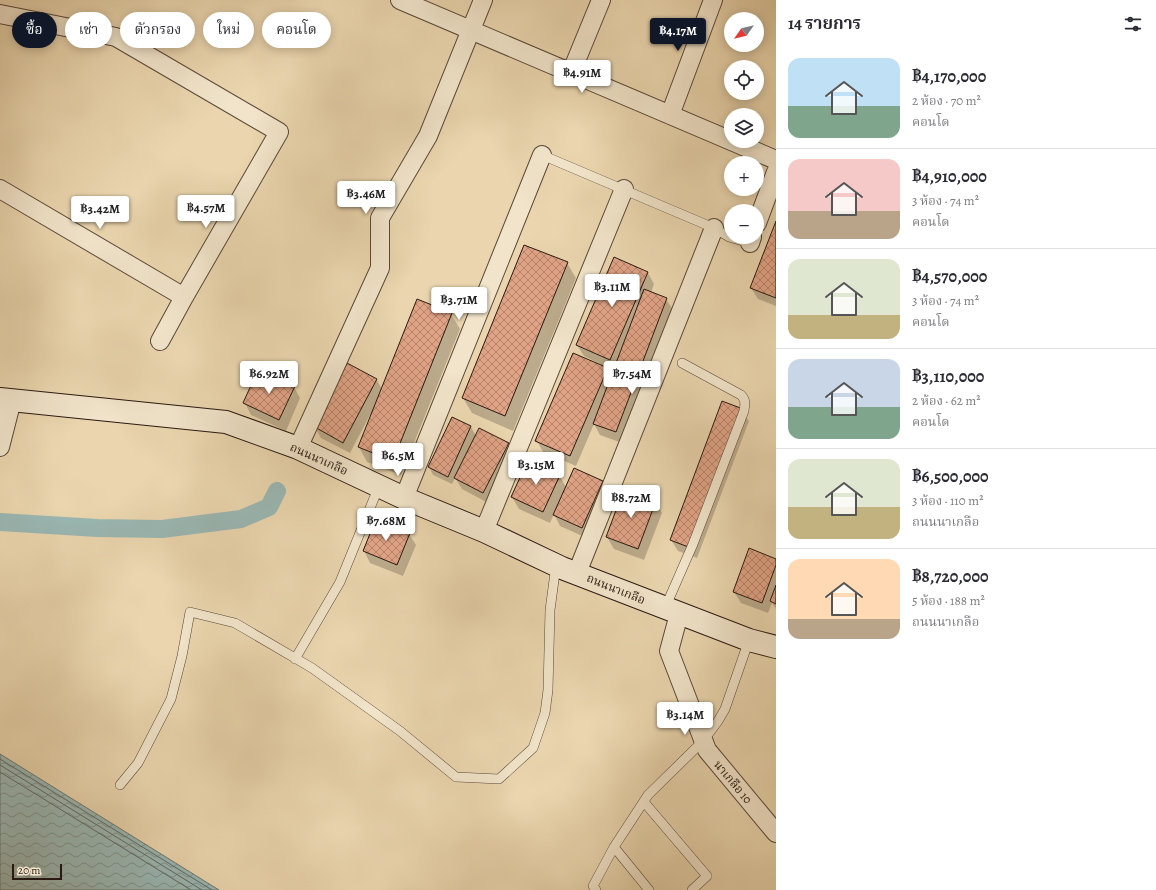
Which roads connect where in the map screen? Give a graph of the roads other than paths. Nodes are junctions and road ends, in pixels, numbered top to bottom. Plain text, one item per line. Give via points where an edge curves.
1 (400, 0) edge
2 (483, 0) edge
3 (601, 0) edge
4 (713, 0) edge
5 (0, 14) edge
6 (470, 30) junction
7 (571, 74) junction
8 (670, 115) junction
9 (542, 155) joint
10 (776, 160) edge
11 (776, 172) edge
12 (0, 189) edge
13 (624, 189) junction
14 (764, 204) edge
15 (714, 228) junction
16 (724, 233) edge
17 (184, 297) junction
18 (160, 341) dead end
19 (682, 363) dead end
20 (6, 400) edge
21 (0, 446) edge
22 (298, 448) junction
23 (379, 486) junction
24 (404, 498) junction
25 (484, 531) junction
26 (556, 565) junction
27 (577, 574) junction
28 (672, 611) junction
29 (749, 640) junction
30 (776, 647) edge
31 (295, 659) junction
32 (703, 741) junction
33 (120, 785) dead end
34 (644, 802) junction
35 (776, 833) edge
36 (614, 847) junction
37 (596, 890) edge
38 (649, 890) edge
39 (692, 890) edge

1 - 6 street
2 - 6 street
3 - 7 street
4 - 8 street
5 - 17 street via 116,36 279,132
6 - 7 street
6 - 22 street via 428,136 380,218 380,268
7 - 8 street
8 - 10 street
9 - 13 lane
9 - 24 street
11 - 14 street
12 - 17 street
13 - 15 lane
13 - 25 street
15 - 16 lane
15 - 27 street
17 - 18 street
19 - 28 lane via 741,394 745,398 745,404 693,544
20 - 21 street
20 - 22 street, ถนนนาเกลือ via 226,422
22 - 23 street, ถนนนาเกลือ
23 - 24 street, ถนนนาเกลือ
23 - 31 lane via 340,582
24 - 25 street, ถนนนาเกลือ
25 - 26 street, ถนนนาเกลือ
26 - 27 street, ถนนนาเกลือ
26 - 31 lane via 550,610 545,713 533,748 499,779 456,776 312,668
27 - 28 street, ถนนนาเกลือ
28 - 29 street, ถนนนาเกลือ
28 - 32 street, นาเกลือ 10 via 669,651
29 - 30 street, ถนนนาเกลือ
29 - 32 lane via 724,709
31 - 33 lane via 235,623 190,612 171,699 138,763
32 - 34 lane
32 - 35 street, นาเกลือ 10 via 706,750
34 - 36 lane
34 - 39 lane via 706,876
36 - 37 lane via 593,886
36 - 38 lane

